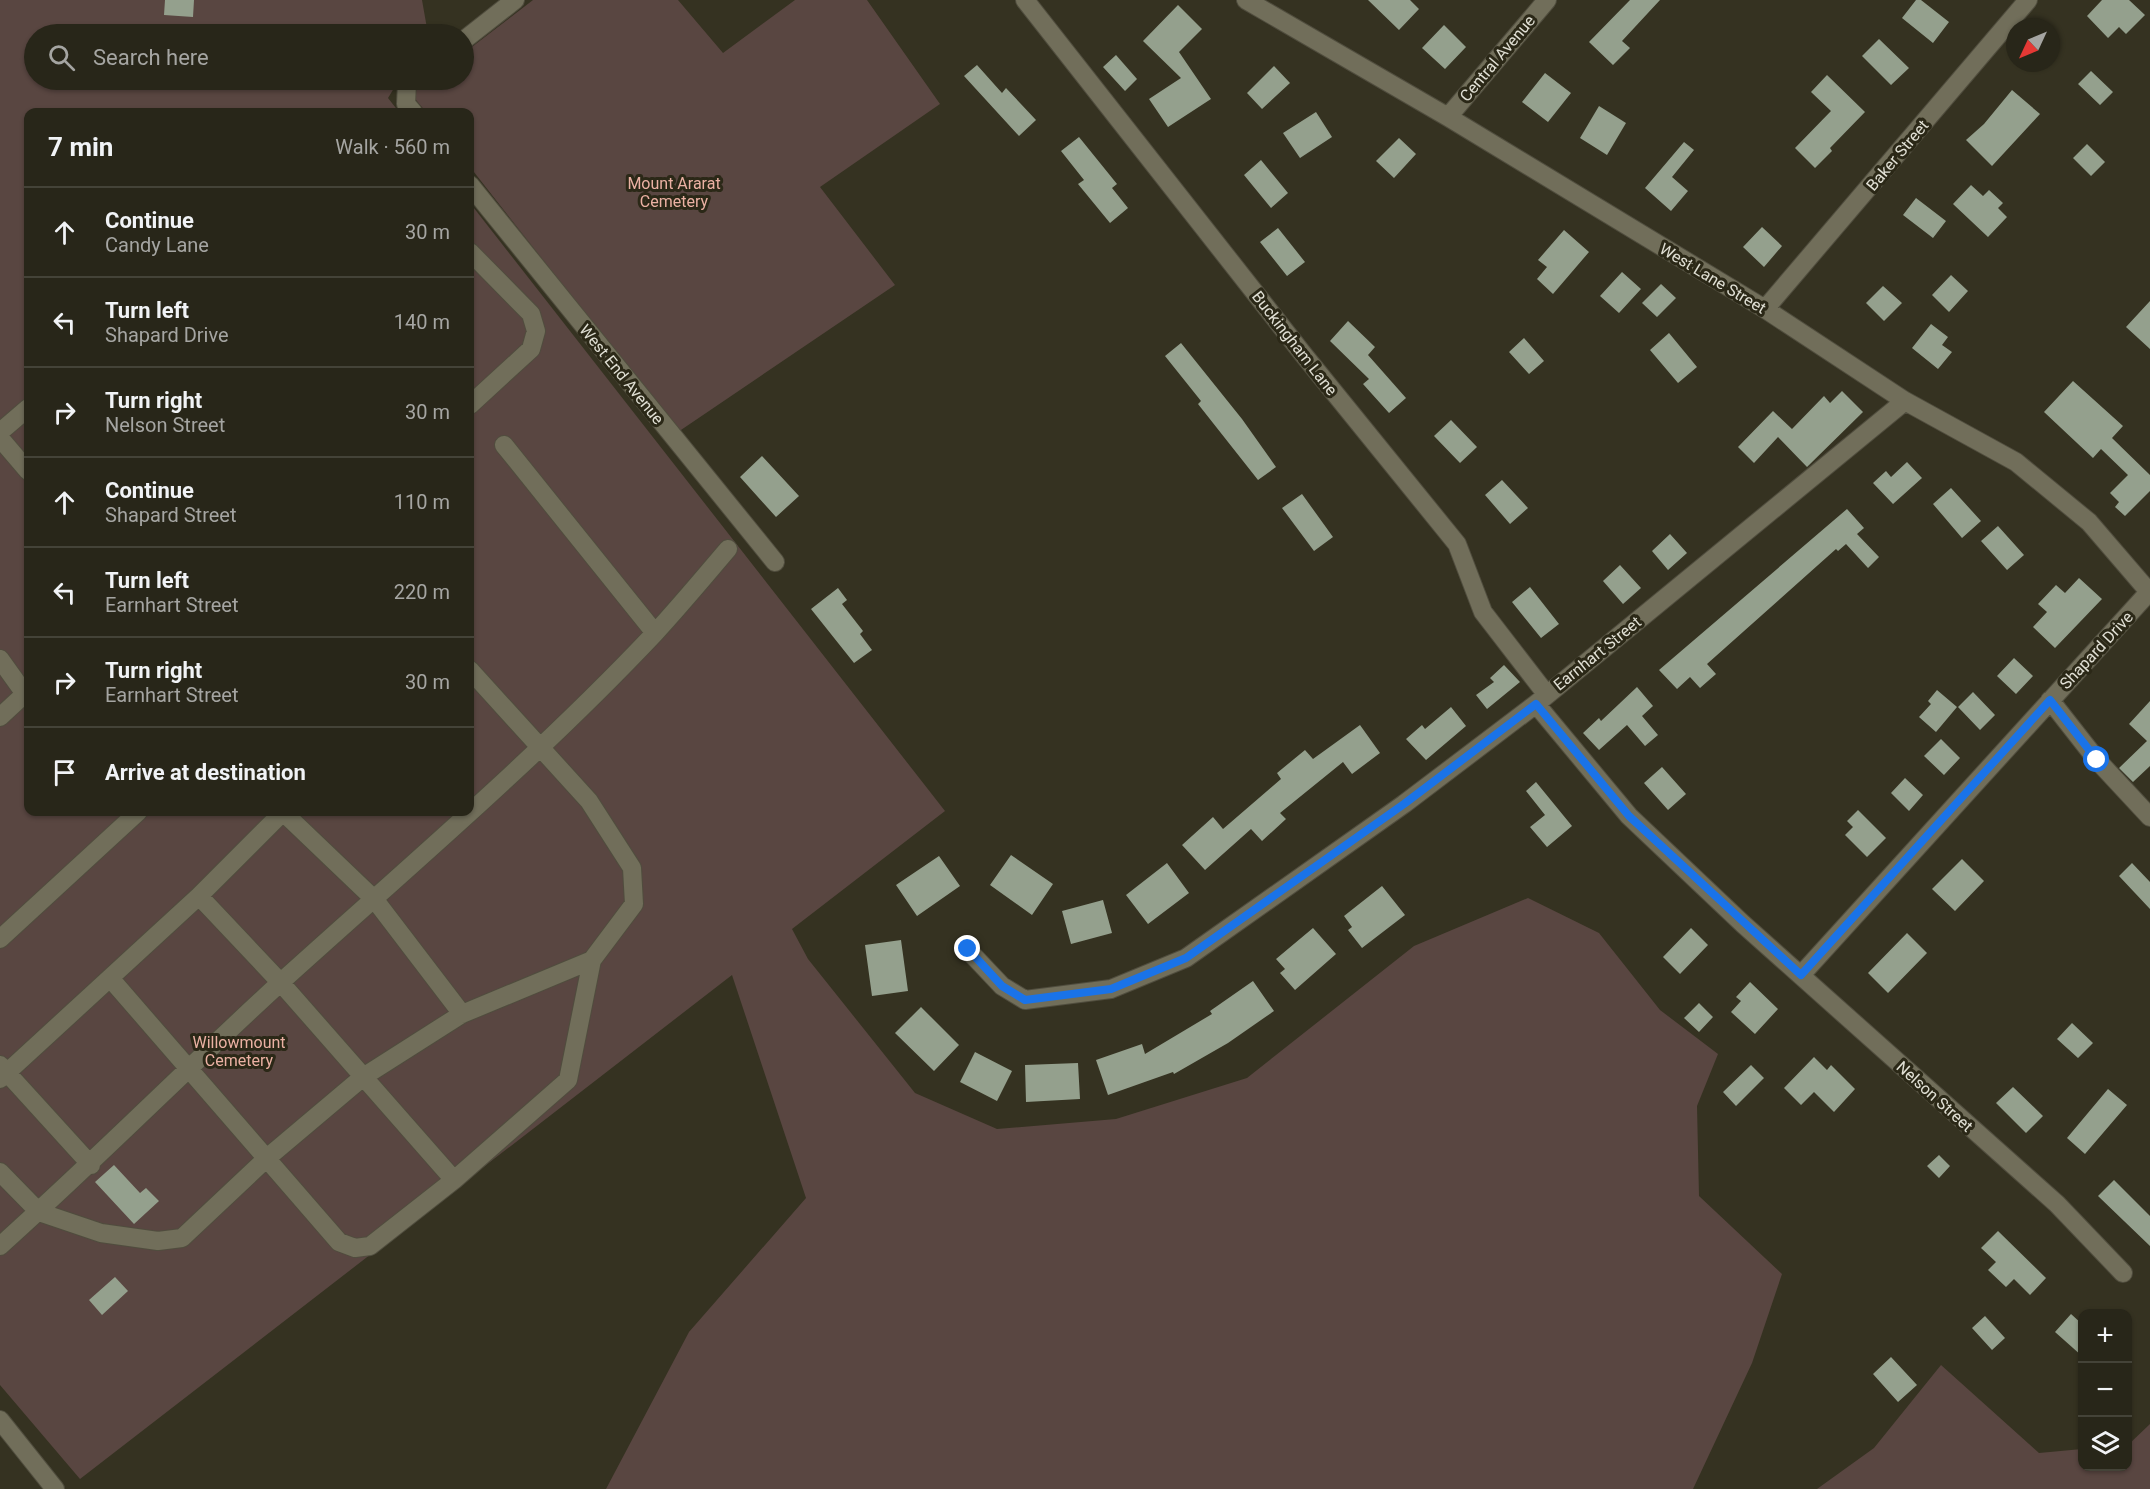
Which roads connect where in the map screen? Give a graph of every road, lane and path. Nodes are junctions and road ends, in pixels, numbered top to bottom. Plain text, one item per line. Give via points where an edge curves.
1 (515, 0) edge
2 (1025, 0) edge
3 (1246, 0) edge
4 (1546, 0) edge
5 (2028, 0) edge
6 (474, 32) edge
7 (407, 90) edge
8 (409, 108) edge
9 (1448, 117) junction
10 (474, 190) edge
11 (474, 257) edge
12 (1765, 309) junction
13 (474, 401) edge
14 (1905, 401) junction
15 (24, 411) edge
16 (0, 432) edge
17 (0, 438) edge
18 (504, 445) dead end
19 (24, 466) edge
20 (728, 549) dead end
21 (775, 562) dead end
22 (2150, 592) edge
23 (655, 633) junction
24 (0, 659) edge
25 (474, 674) edge
26 (24, 688) edge
27 (24, 695) edge
28 (1542, 699) junction
29 (2050, 700) junction
30 (0, 717) edge
31 (541, 745) junction
32 (474, 808) edge
33 (134, 816) edge
34 (279, 816) edge
35 (287, 816) edge
36 (465, 816) edge
37 (2150, 817) edge
38 (199, 896) junction
39 (375, 900) junction
40 (1743, 924) joint
41 (0, 939) edge
42 (968, 949) dead end
43 (592, 960) junction
44 (1801, 975) junction
45 (110, 978) junction
46 (280, 983) junction
47 (462, 1014) junction
48 (190, 1069) junction
49 (2, 1073) edge
50 (363, 1077) junction
51 (267, 1158) junction
52 (91, 1164) junction
53 (0, 1172) edge
54 (454, 1180) junction
55 (39, 1212) junction
56 (0, 1246) edge
57 (2123, 1273) dead end
58 (0, 1420) edge
59 (55, 1489) edge

1 - 6 street
2 - 28 street, Buckingham Lane via 1457,544 1483,612
3 - 9 street, West Lane Street
4 - 9 street, Central Avenue
5 - 12 street, Baker Street
7 - 8 street
9 - 12 street, West Lane Street
10 - 21 street, West End Avenue
11 - 13 street via 531,314 536,331 531,349
12 - 14 street, West Lane Street
14 - 22 street, West Lane Street via 2016,462 2089,522
14 - 28 street, Earnhart Street
15 - 16 street
17 - 19 street
18 - 23 street
20 - 23 street
22 - 29 street, Shapard Drive
23 - 31 street
24 - 26 street
25 - 31 street
27 - 30 street
28 - 40 street, Buckingham Lane via 1629,816
28 - 42 street, Earnhart Street via 1404,804 1186,958 1111,989 1025,1000 1002,986
29 - 37 street via 2077,737
29 - 44 street, Shapard Drive
31 - 32 street
31 - 43 street via 589,801 632,868 634,904
33 - 41 street
34 - 38 street
35 - 39 street
36 - 39 street
38 - 45 street
38 - 46 street
39 - 46 street
39 - 47 street
40 - 44 street, Nelson Street
43 - 47 street
43 - 54 street via 568,1080
44 - 57 street, Nelson Street via 2057,1204
45 - 48 street
45 - 49 street
46 - 48 street
46 - 50 street
47 - 50 street
48 - 51 street
48 - 52 street
49 - 52 street
50 - 51 street
50 - 54 street
51 - 54 street via 339,1242 355,1248 370,1246
51 - 55 street via 182,1238 158,1241 101,1233
52 - 55 street
53 - 55 street
55 - 56 street
58 - 59 street

